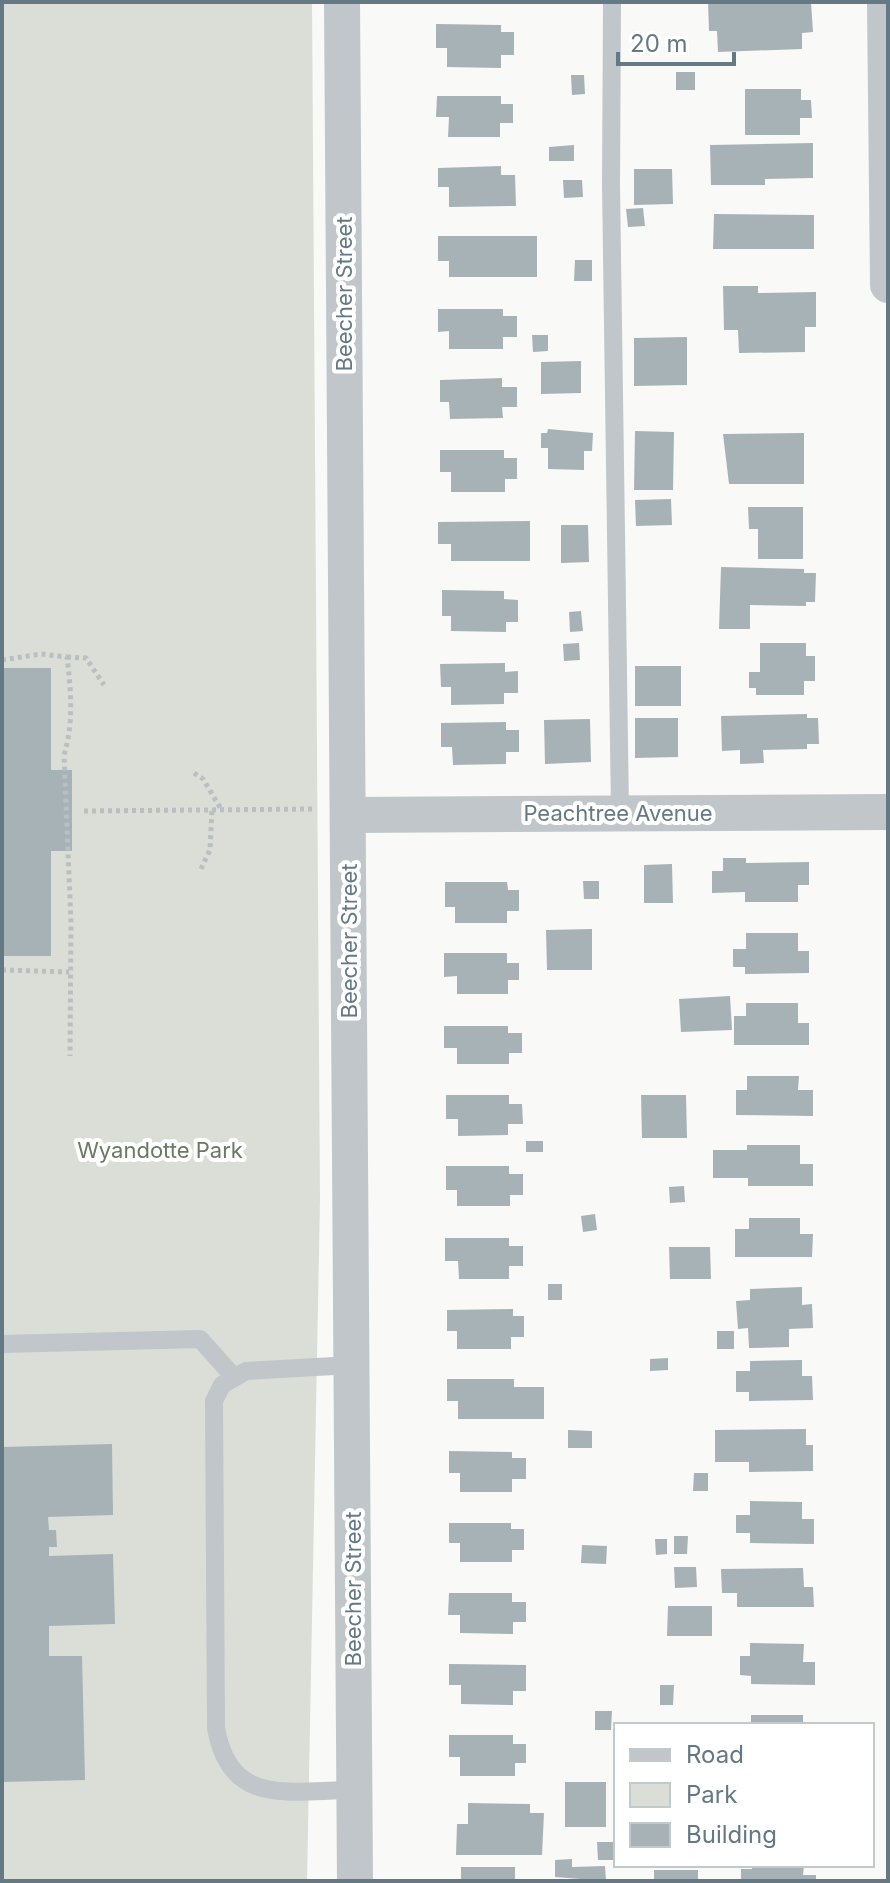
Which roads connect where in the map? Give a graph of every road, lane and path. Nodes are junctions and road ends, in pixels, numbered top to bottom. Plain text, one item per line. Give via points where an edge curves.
1 (342, 2) edge
2 (612, 2) edge
3 (885, 2) edge
4 (888, 285) edge
5 (67, 657) junction
6 (2, 660) edge
7 (104, 685) dead end
8 (194, 773) dead end
9 (212, 809) junction
10 (221, 809) junction
11 (84, 811) dead end
12 (888, 812) edge
13 (620, 813) junction
14 (349, 815) junction
15 (201, 869) dead end
16 (2, 970) edge
17 (69, 972) junction
18 (70, 1056) dead end
19 (2, 1344) edge
20 (352, 1365) junction
21 (234, 1377) junction
22 (354, 1790) junction
23 (355, 1881) edge

1 - 14 street, Beecher Street
2 - 13 lane
3 - 4 street
5 - 6 path via 41,654
5 - 7 path via 86,658
5 - 17 path via 72,698 64,755
8 - 10 path
9 - 10 path
9 - 11 path
9 - 15 path via 210,850
10 - 14 path via 301,807
12 - 13 street, Peachtree Avenue
13 - 14 street, Peachtree Avenue
14 - 20 street, Beecher Street
16 - 17 path
17 - 18 path
19 - 21 lane via 200,1339
20 - 21 lane via 268,1368
20 - 22 street, Beecher Street
21 - 22 lane via 222,1385 214,1401 216,1728 221,1756 239,1779 259,1789
22 - 23 street, Beecher Street

